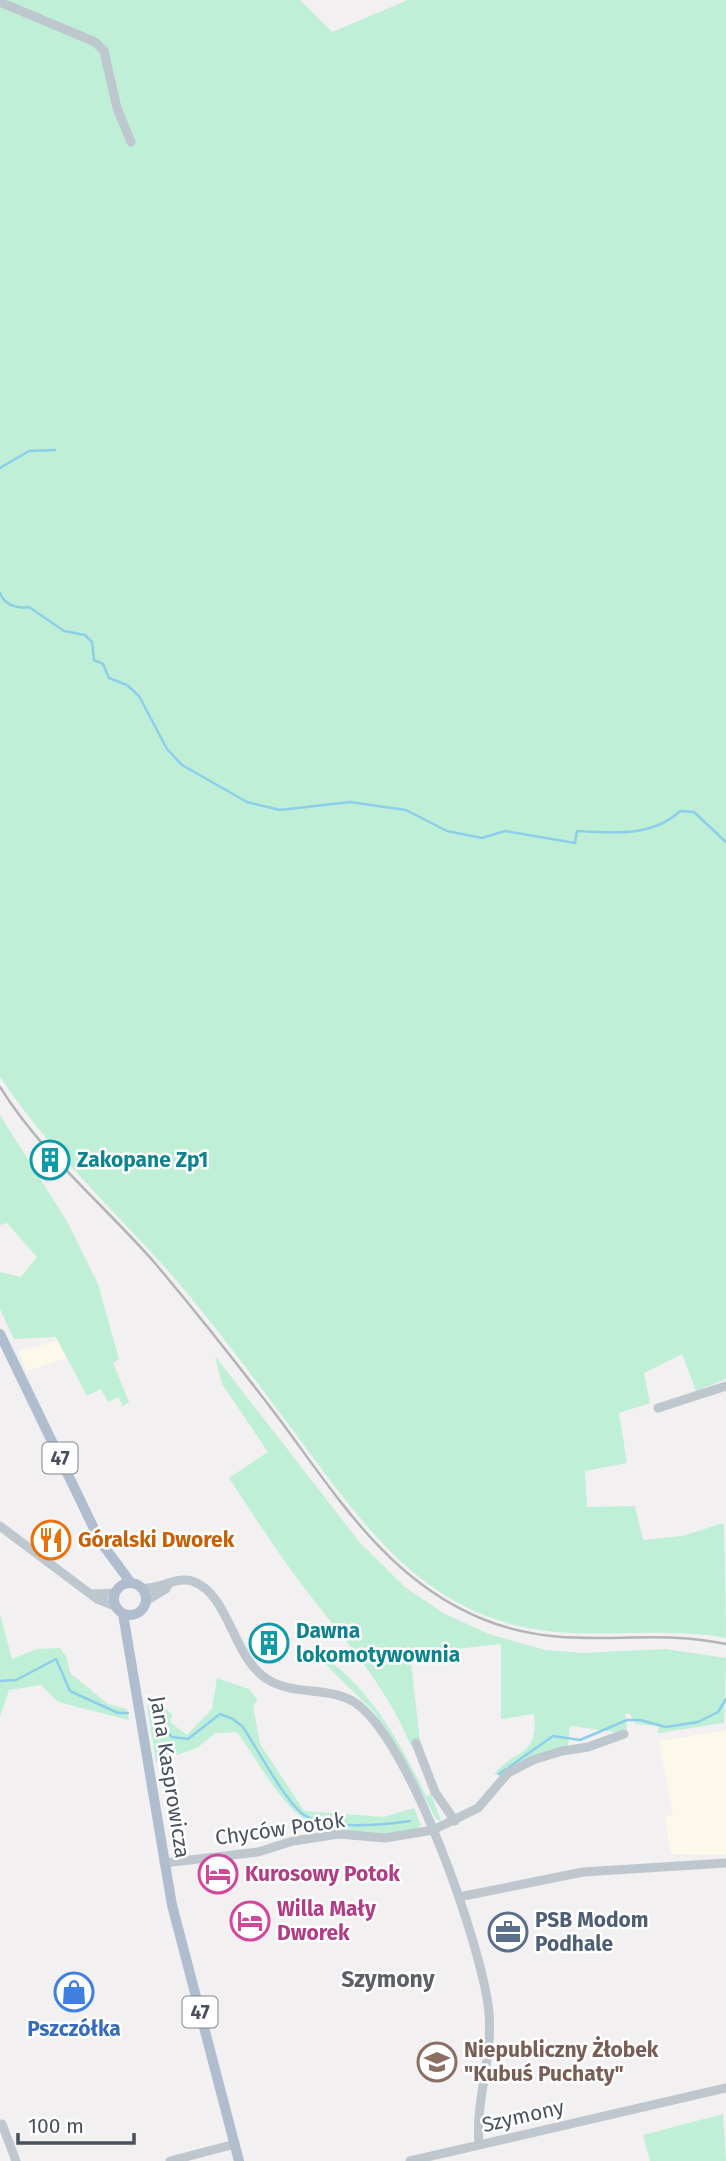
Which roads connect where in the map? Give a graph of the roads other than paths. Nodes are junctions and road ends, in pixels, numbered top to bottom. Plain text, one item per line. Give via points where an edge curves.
1 (0, 2) edge
2 (131, 142) dead end
3 (0, 1334) edge
4 (726, 1385) edge
5 (658, 1408) dead end
6 (0, 1526) edge
7 (113, 1560) junction
8 (167, 1585) junction
9 (136, 1586) junction
10 (117, 1590) junction
11 (92, 1594) junction
12 (146, 1601) junction
13 (124, 1612) junction
14 (624, 1734) dead end
15 (416, 1743) dead end
16 (455, 1821) junction
17 (433, 1830) junction
18 (164, 1863) junction
19 (726, 1863) edge
20 (459, 1898) junction
21 (726, 2088) edge
22 (2, 2124) dead end
23 (235, 2144) junction
24 (478, 2144) junction
25 (16, 2161) edge
26 (170, 2161) edge
27 (239, 2161) edge
28 (410, 2161) edge

1 - 2 street via 95,42 104,51 117,108
3 - 7 main road, 47 via 96,1534
4 - 5 street
6 - 11 street
7 - 9 main road, 47
7 - 10 main road, 47
8 - 9 street
8 - 12 street
8 - 17 street via 187,1580 212,1595 246,1659 267,1679 355,1703 402,1766
9 - 10 main road
9 - 12 main road, 47
10 - 11 street
10 - 13 main road, 47
11 - 13 street
12 - 13 main road via 141,1611
13 - 18 main road, Jana Kasprowicza / 47
14 - 16 street, Chyców Potok via 533,1760 508,1773 490,1797
15 - 16 street via 435,1792
16 - 17 street, Chyców Potok
17 - 18 street, Chyców Potok via 386,1838 339,1834 293,1840 261,1851
17 - 20 street
18 - 23 main road, Jana Kasprowicza / 47
19 - 20 street via 583,1872
20 - 24 street via 477,1952 489,2014
21 - 24 street, Szymony
22 - 25 street
23 - 26 street
23 - 27 main road, Jana Kasprowicza / 47
24 - 28 street, Szymony

